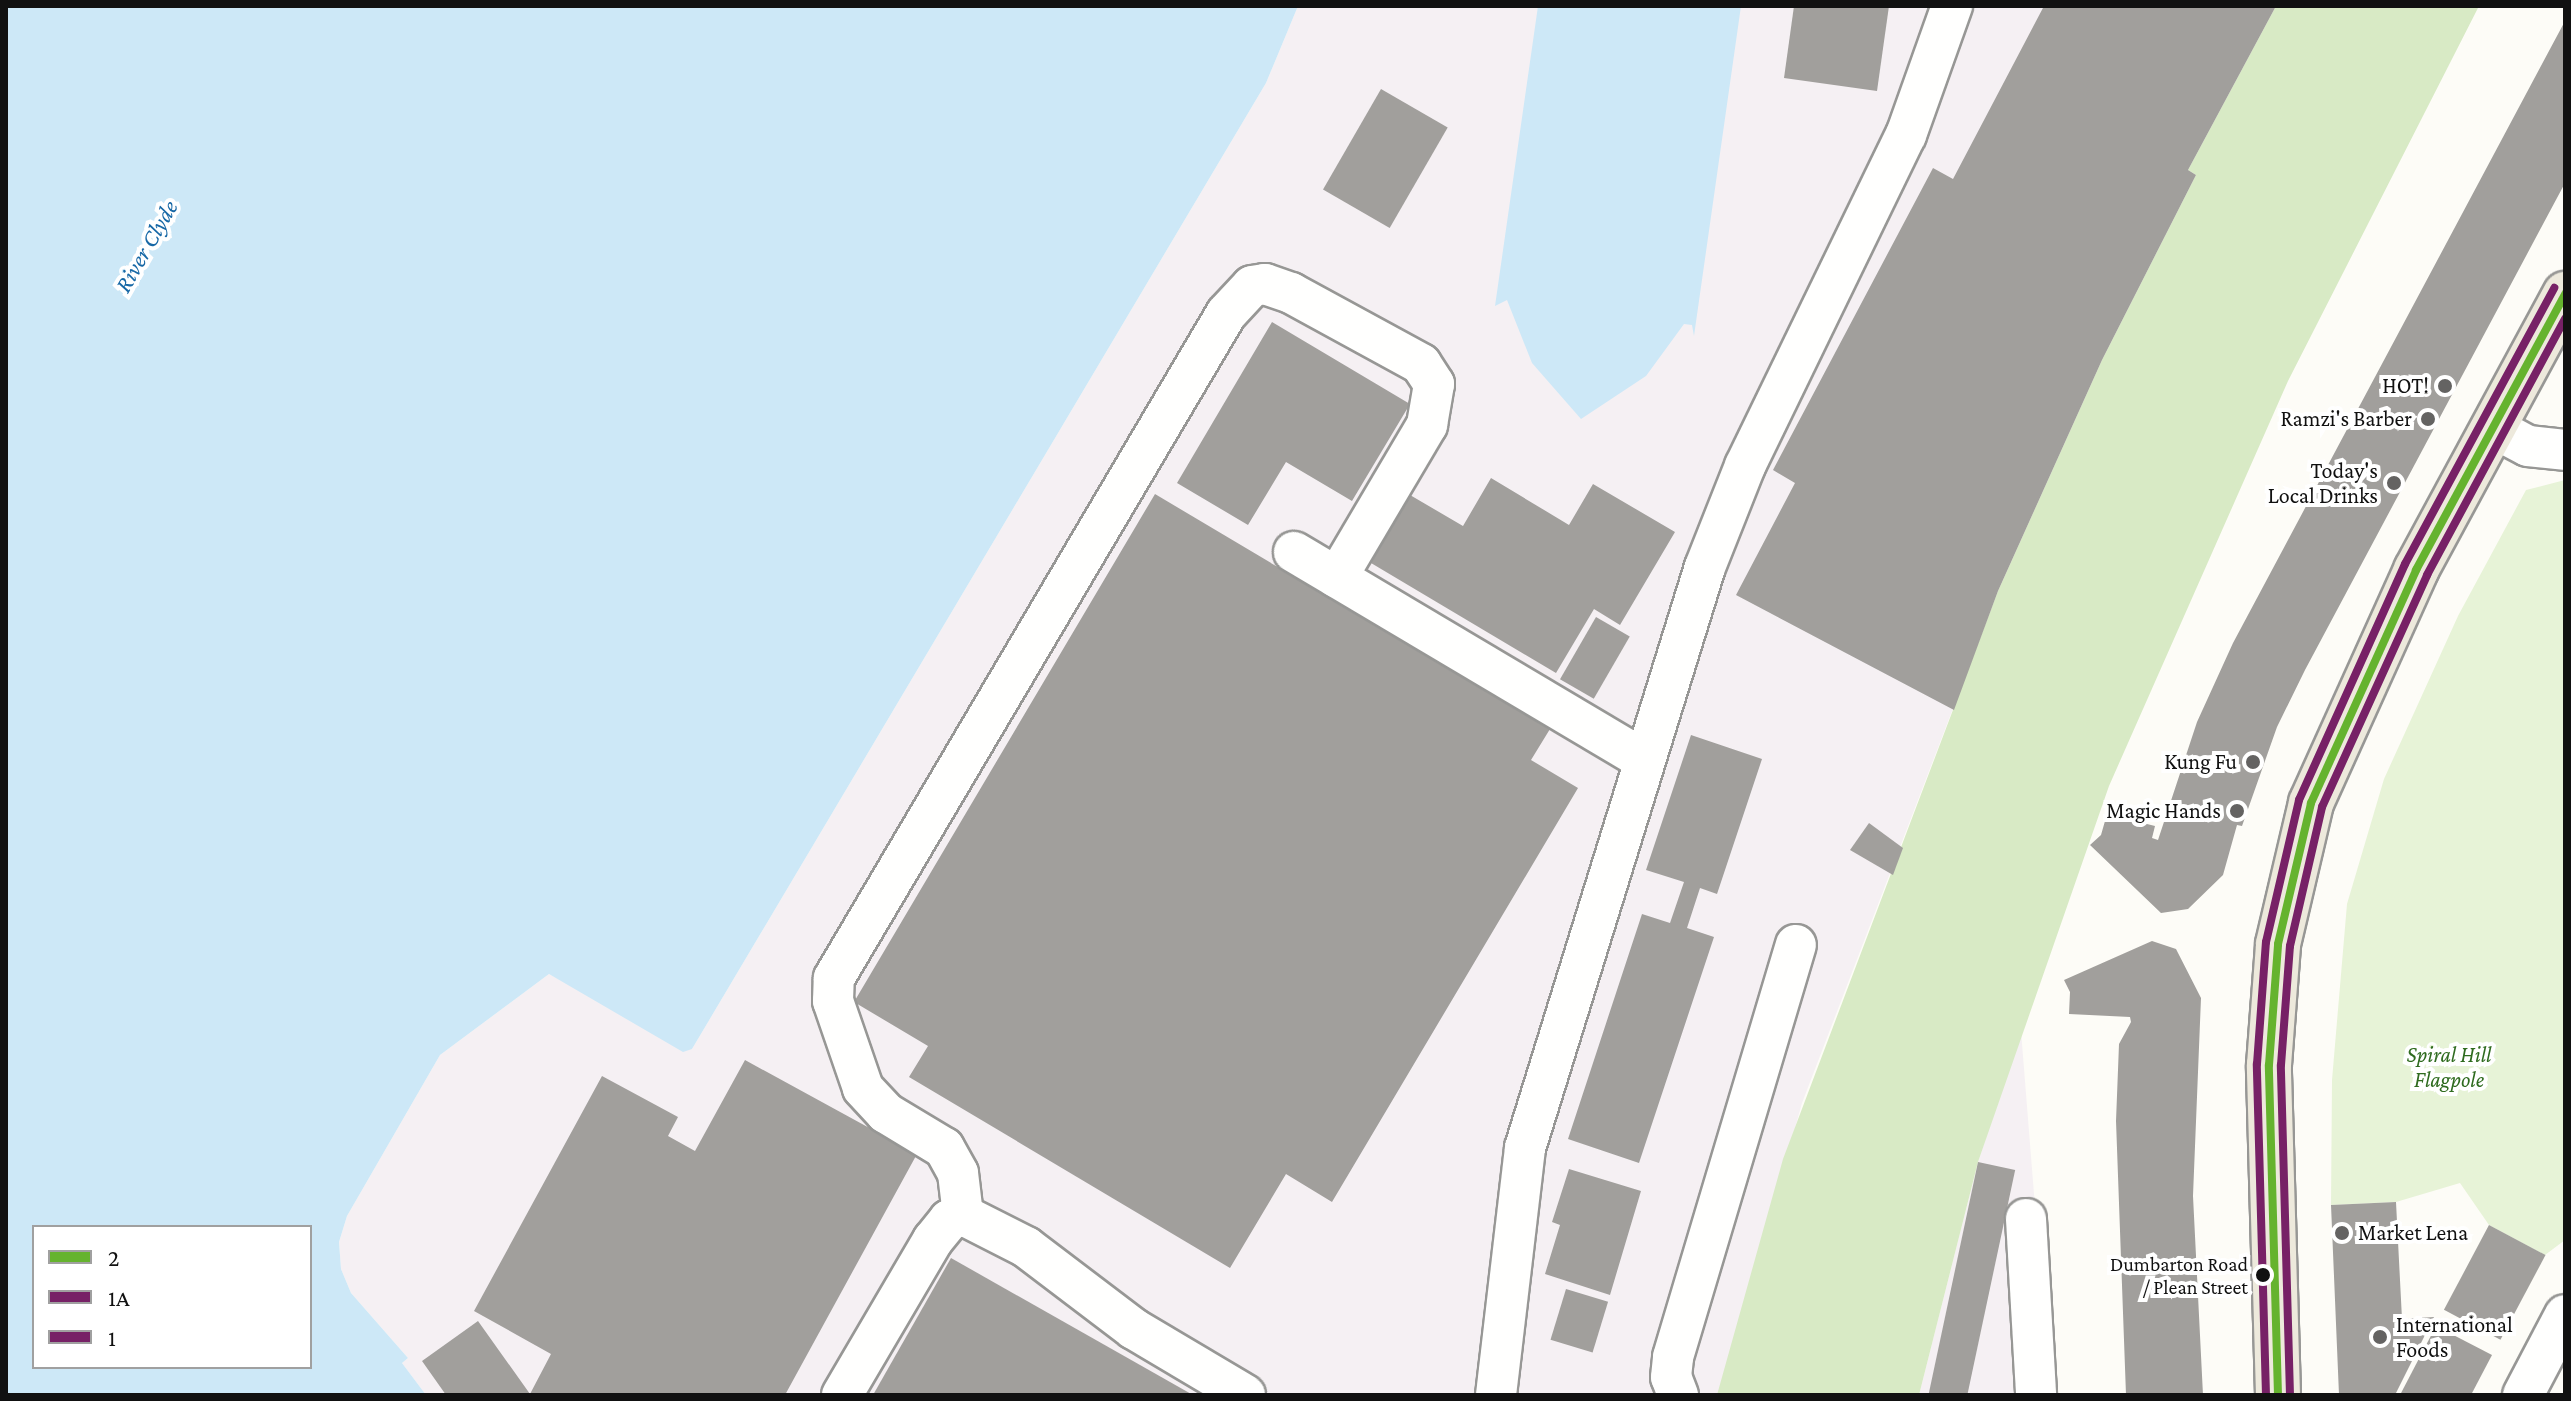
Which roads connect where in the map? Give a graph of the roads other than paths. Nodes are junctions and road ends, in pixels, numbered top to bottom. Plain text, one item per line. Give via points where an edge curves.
1 (1952, 6) edge
2 (2565, 294) edge
3 (2494, 428) junction
4 (2565, 450) edge
5 (1294, 552) dead end
6 (1337, 577) junction
7 (1644, 760) junction
8 (1796, 945) dead end
9 (963, 1215) junction
10 (2026, 1219) dead end
11 (2565, 1315) edge
12 (842, 1395) edge
13 (1245, 1395) edge
14 (1496, 1395) edge
15 (1677, 1395) edge
16 (2036, 1395) edge
17 (2278, 1395) edge
18 (2523, 1395) edge

1 - 7 street via 1906,135 1745,466 1705,567
2 - 3 main road
3 - 4 street via 2528,446
3 - 17 main road via 2361,683 2311,803 2285,903 2269,1065
5 - 6 street
6 - 7 street
6 - 9 street via 1427,425 1434,384 1421,364 1291,293 1265,284 1252,286 1226,314 834,978 833,1001 863,1088 886,1113 944,1148 958,1173
7 - 14 street via 1525,1148
8 - 15 street via 1673,1357 1671,1377
9 - 12 street via 949,1220 938,1233
9 - 13 street via 1026,1247 1134,1329
10 - 16 street
11 - 18 street

